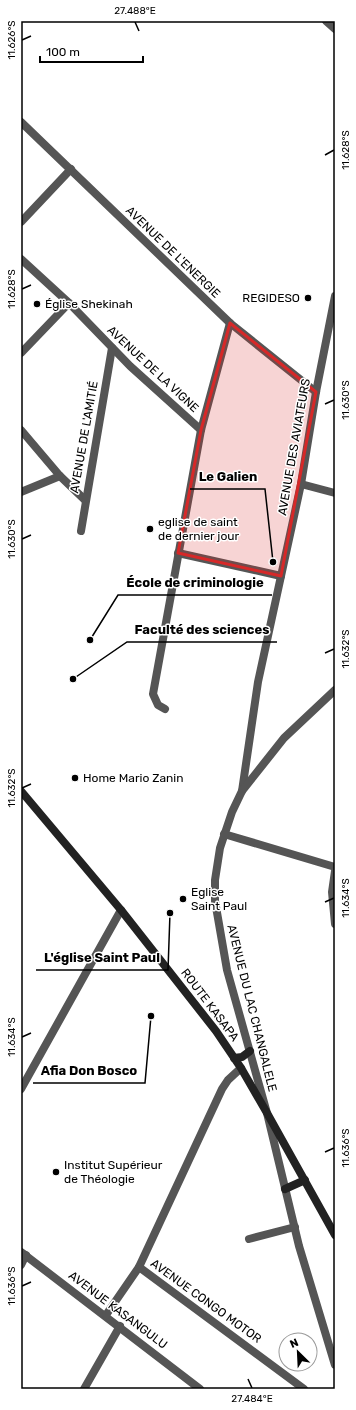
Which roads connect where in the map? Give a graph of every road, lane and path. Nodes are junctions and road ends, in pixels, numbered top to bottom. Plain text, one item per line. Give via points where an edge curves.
1 (326, 21) edge
2 (335, 29) edge
3 (21, 122) edge
4 (70, 169) junction
5 (21, 222) edge
6 (21, 259) edge
7 (335, 296) edge
8 (69, 303) junction
9 (230, 323) junction
10 (112, 348) junction
11 (21, 352) edge
12 (316, 392) junction
13 (21, 430) edge
14 (201, 430) junction
15 (60, 476) junction
16 (301, 484) junction
17 (21, 492) edge
18 (335, 493) edge
19 (85, 500) junction
20 (80, 531) dead end
21 (178, 553) junction
22 (281, 576) junction
23 (335, 690) edge
24 (166, 709) dead end
25 (21, 791) edge
26 (242, 791) junction
27 (224, 834) junction
28 (335, 867) edge
29 (335, 871) edge
30 (121, 910) junction
31 (335, 924) edge
32 (250, 1051) junction
33 (234, 1058) junction
34 (240, 1068) junction
35 (21, 1089) edge
36 (267, 1113) junction
37 (305, 1180) junction
38 (285, 1189) junction
39 (295, 1227) junction
40 (335, 1234) edge
41 (248, 1239) dead end
42 (24, 1254) edge
43 (21, 1265) edge
44 (139, 1266) junction
45 (106, 1315) junction
46 (120, 1326) junction
47 (335, 1365) edge
48 (84, 1389) edge
49 (200, 1389) edge
50 (304, 1389) edge

1 - 2 street
3 - 4 street, AVENUE DE L'ENERGIE
4 - 5 street
4 - 9 street, AVENUE DE L'ENERGIE
6 - 8 street, AVENUE DE LA VIGNE
7 - 12 street, AVENUE DES AVIATEURS
8 - 10 street, AVENUE DE LA VIGNE
8 - 11 street
9 - 12 street, AVENUE DE L'ENERGIE
9 - 14 street
10 - 14 street, AVENUE DE LA VIGNE
10 - 19 street, AVENUE DE L'AMITIÉ
12 - 16 street, AVENUE DES AVIATEURS
13 - 15 street
14 - 21 street
15 - 17 street, AVENUE DE L'AMITIÉ
15 - 19 street
16 - 18 street
16 - 22 street, AVENUE DES AVIATEURS
19 - 20 street, AVENUE DE L'AMITIÉ
21 - 22 street
21 - 24 street via 153,694 158,704
22 - 26 street, AVENUE DES AVIATEURS via 258,682
23 - 26 street, AVENUE DU LAC CHANGALELE via 284,738
25 - 30 main road, ROUTE KASAPA
26 - 27 street, AVENUE DU LAC CHANGALELE
27 - 28 street
27 - 32 street, AVENUE DU LAC CHANGALELE via 216,880 217,919
29 - 31 street via 332,892
30 - 33 main road, ROUTE KASAPA via 216,1031
30 - 35 street
32 - 33 main road via 242,1057
32 - 36 street, AVENUE DU LAC CHANGALELE
33 - 34 main road, ROUTE KASAPA
34 - 36 main road, ROUTE KASAPA
34 - 44 street, AVENUE CONGO MOTOR via 222,1089
36 - 37 main road, ROUTE KASAPA
36 - 38 street, AVENUE DU LAC CHANGALELE
37 - 38 main road
37 - 40 main road, ROUTE KASAPA
38 - 39 street, AVENUE DU LAC CHANGALELE
39 - 41 street
39 - 47 street, AVENUE DU LAC CHANGALELE
42 - 43 street
42 - 45 street, AVENUE KASANGULU
44 - 45 street
44 - 50 street, AVENUE CONGO MOTOR
45 - 46 street, AVENUE KASANGULU
46 - 48 street
46 - 49 street, AVENUE KASANGULU

